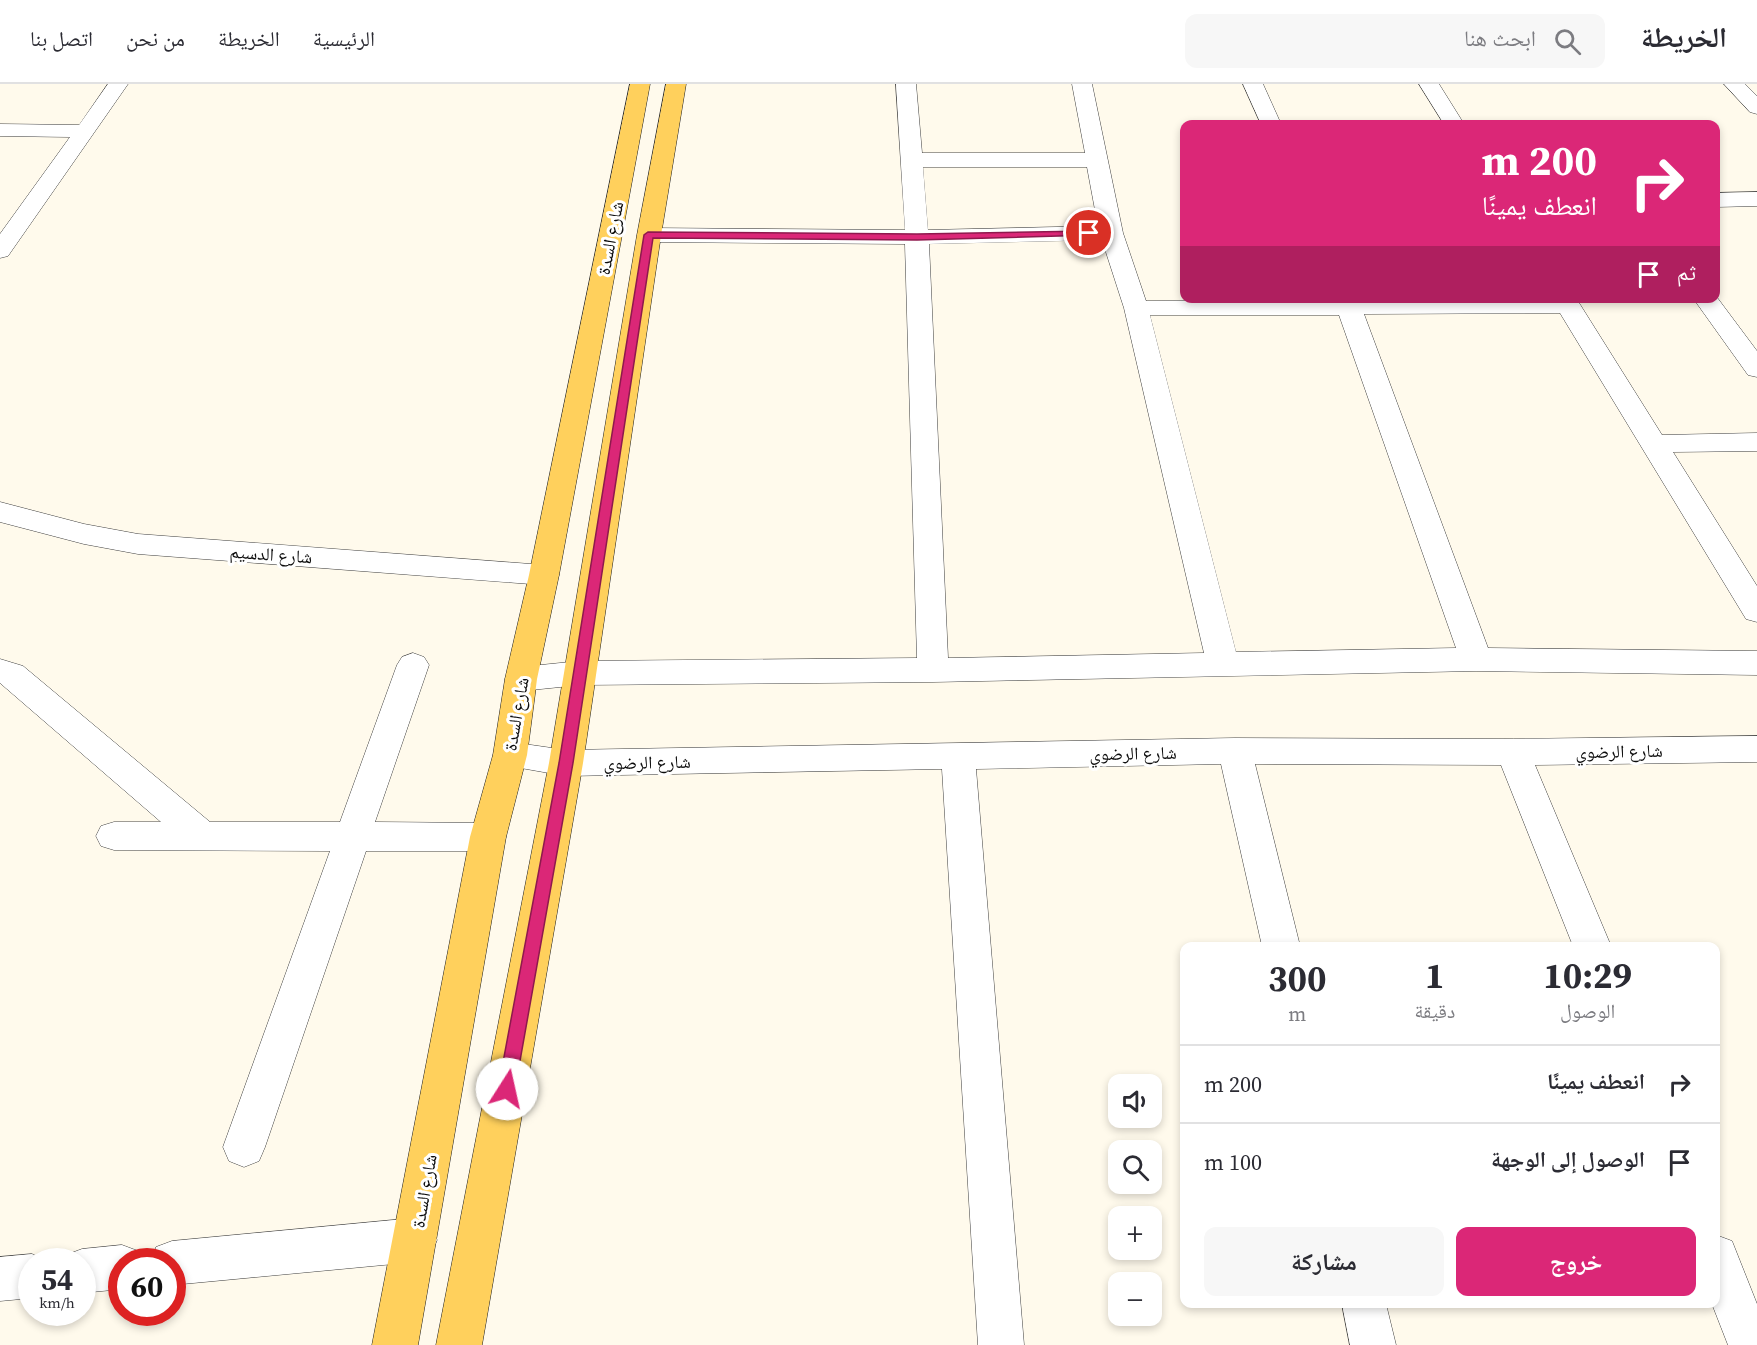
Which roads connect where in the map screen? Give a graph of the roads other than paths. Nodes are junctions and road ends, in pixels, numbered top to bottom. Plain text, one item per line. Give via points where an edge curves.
1 (118, 84) edge
2 (640, 84) edge
3 (676, 84) edge
4 (906, 84) edge
5 (1082, 84) edge
6 (1253, 84) edge
7 (1429, 84) edge
8 (1734, 84) edge
9 (1757, 108) edge
10 (1269, 120) edge
11 (1452, 120) edge
12 (0, 130) edge
13 (85, 130) junction
14 (912, 160) junction
15 (1097, 160) junction
16 (1757, 199) edge
17 (1720, 200) edge
18 (11, 220) edge
19 (1111, 233) junction
20 (648, 235) junction
21 (917, 237) junction
22 (0, 251) edge
23 (1348, 303) edge
24 (1566, 303) edge
25 (1709, 303) edge
26 (1136, 308) junction
27 (1757, 369) edge
28 (1757, 442) edge
29 (1653, 444) junction
30 (0, 512) edge
31 (544, 575) junction
32 (1757, 611) edge
33 (1476, 659) junction
34 (1757, 663) edge
35 (413, 665) dead end
36 (1223, 665) junction
37 (933, 670) junction
38 (0, 671) edge
39 (580, 674) junction
40 (521, 680) junction
41 (1757, 749) edge
42 (1235, 751) junction
43 (1514, 752) junction
44 (510, 754) junction
45 (958, 758) junction
46 (566, 763) junction
47 (114, 836) dead end
48 (202, 836) junction
49 (352, 837) junction
50 (488, 837) junction
51 (1280, 942) edge
52 (1590, 942) edge
53 (244, 1147) dead end
54 (415, 1240) junction
55 (186, 1262) edge
56 (1720, 1267) edge
57 (18, 1277) edge
58 (0, 1279) edge
59 (1365, 1308) edge
60 (394, 1345) edge
61 (459, 1345) edge
62 (1001, 1345) edge
63 (1373, 1345) edge
64 (1751, 1345) edge

1 - 13 street
2 - 31 main road, شارع السدة
3 - 20 main road, شارع السدة
4 - 14 street
5 - 15 street
6 - 10 street
7 - 11 street
8 - 9 street
12 - 13 street
13 - 18 street
14 - 15 street
14 - 21 street
15 - 19 street
16 - 17 street
18 - 22 street
19 - 21 street
19 - 26 street
20 - 21 street
20 - 39 main road, شارع السدة
21 - 37 street
23 - 26 street
23 - 33 street
24 - 29 street
25 - 27 street
26 - 36 street
28 - 29 street
29 - 32 street
30 - 31 street, شارع الدسيم via 138,544
31 - 40 main road, شارع السدة
33 - 34 street
33 - 36 street
35 - 49 street
36 - 37 street
37 - 39 street
38 - 48 street via 12,674
39 - 40 street
39 - 46 main road, شارع السدة
40 - 44 main road, شارع السدة
41 - 43 street, شارع الرضوي
42 - 43 street, شارع الرضوي
42 - 45 street, شارع الرضوي
42 - 51 street
43 - 52 street
44 - 46 street, شارع الرضوي
44 - 50 main road, شارع السدة
45 - 46 street, شارع الرضوي
45 - 62 street
46 - 61 main road, شارع السدة
47 - 48 street
48 - 49 street
49 - 50 street
49 - 53 street
50 - 54 main road, شارع السدة
54 - 55 street
54 - 60 main road, شارع السدة
56 - 64 street
57 - 58 street
59 - 63 street

